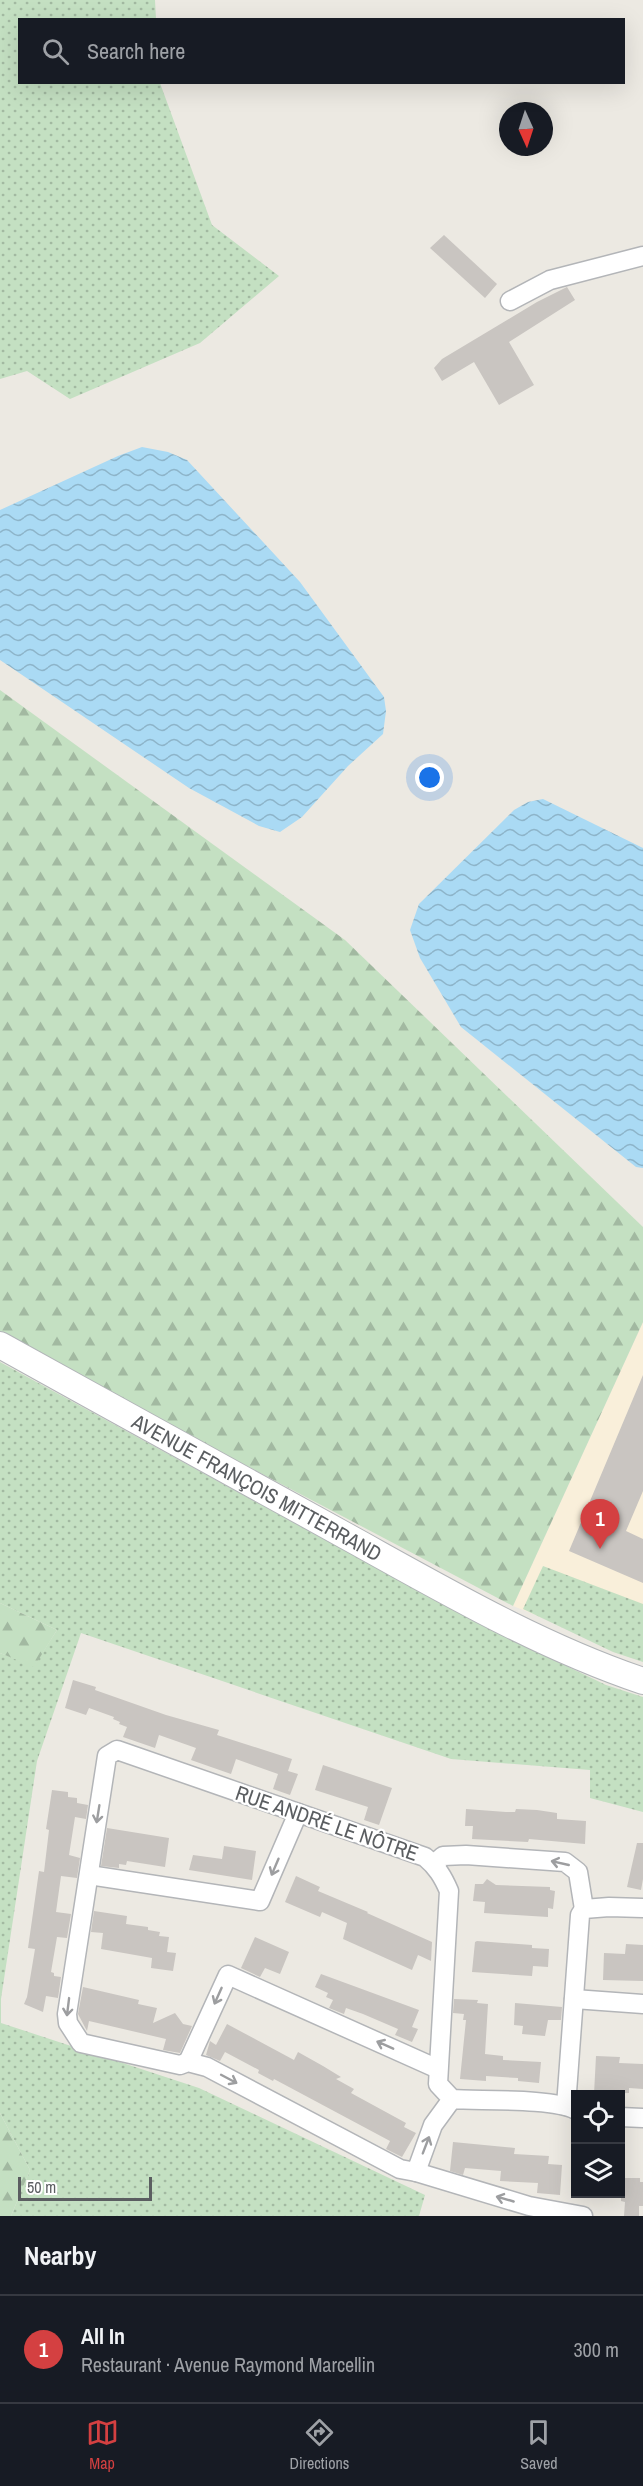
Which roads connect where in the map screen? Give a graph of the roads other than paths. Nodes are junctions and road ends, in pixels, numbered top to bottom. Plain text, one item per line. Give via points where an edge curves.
1 (643, 256) edge
2 (510, 301) dead end
3 (0, 1345) edge
4 (643, 1681) edge
5 (298, 1813) junction
6 (435, 1864) junction
7 (89, 1875) junction
8 (643, 1908) edge
9 (584, 1909) junction
10 (574, 1999) junction
11 (643, 2004) edge
12 (188, 2062) junction
13 (438, 2069) junction
14 (571, 2090) edge
15 (452, 2099) junction
16 (571, 2108) edge
17 (625, 2117) edge
18 (643, 2118) edge
19 (416, 2172) junction
20 (583, 2216) edge

1 - 2 street via 550,280
3 - 4 main road, AVENUE FRANÇOIS MITTERRAND via 515,1627 585,1660
5 - 6 street, RUE ANDRÉ LE NÔTRE via 425,1857
5 -> 7 street via 260,1901
5 -> 7 street, RUE ANDRÉ LE NÔTRE via 117,1750 107,1756
9 -> 6 street via 578,1872 565,1862 466,1855 442,1856
6 - 13 street, RUE ANDRÉ LE NÔTRE via 448,1891
7 -> 12 street via 68,2023 81,2043 180,2065
8 - 9 street
9 - 10 street via 580,1915
10 - 11 street
10 - 14 street
13 -> 12 street via 228,1975
12 -> 19 street via 207,2067 400,2169
13 - 15 street, RUE ANDRÉ LE NÔTRE via 438,2084
15 - 16 street
19 -> 15 street via 433,2125
17 - 18 street
20 -> 19 street via 530,2206

